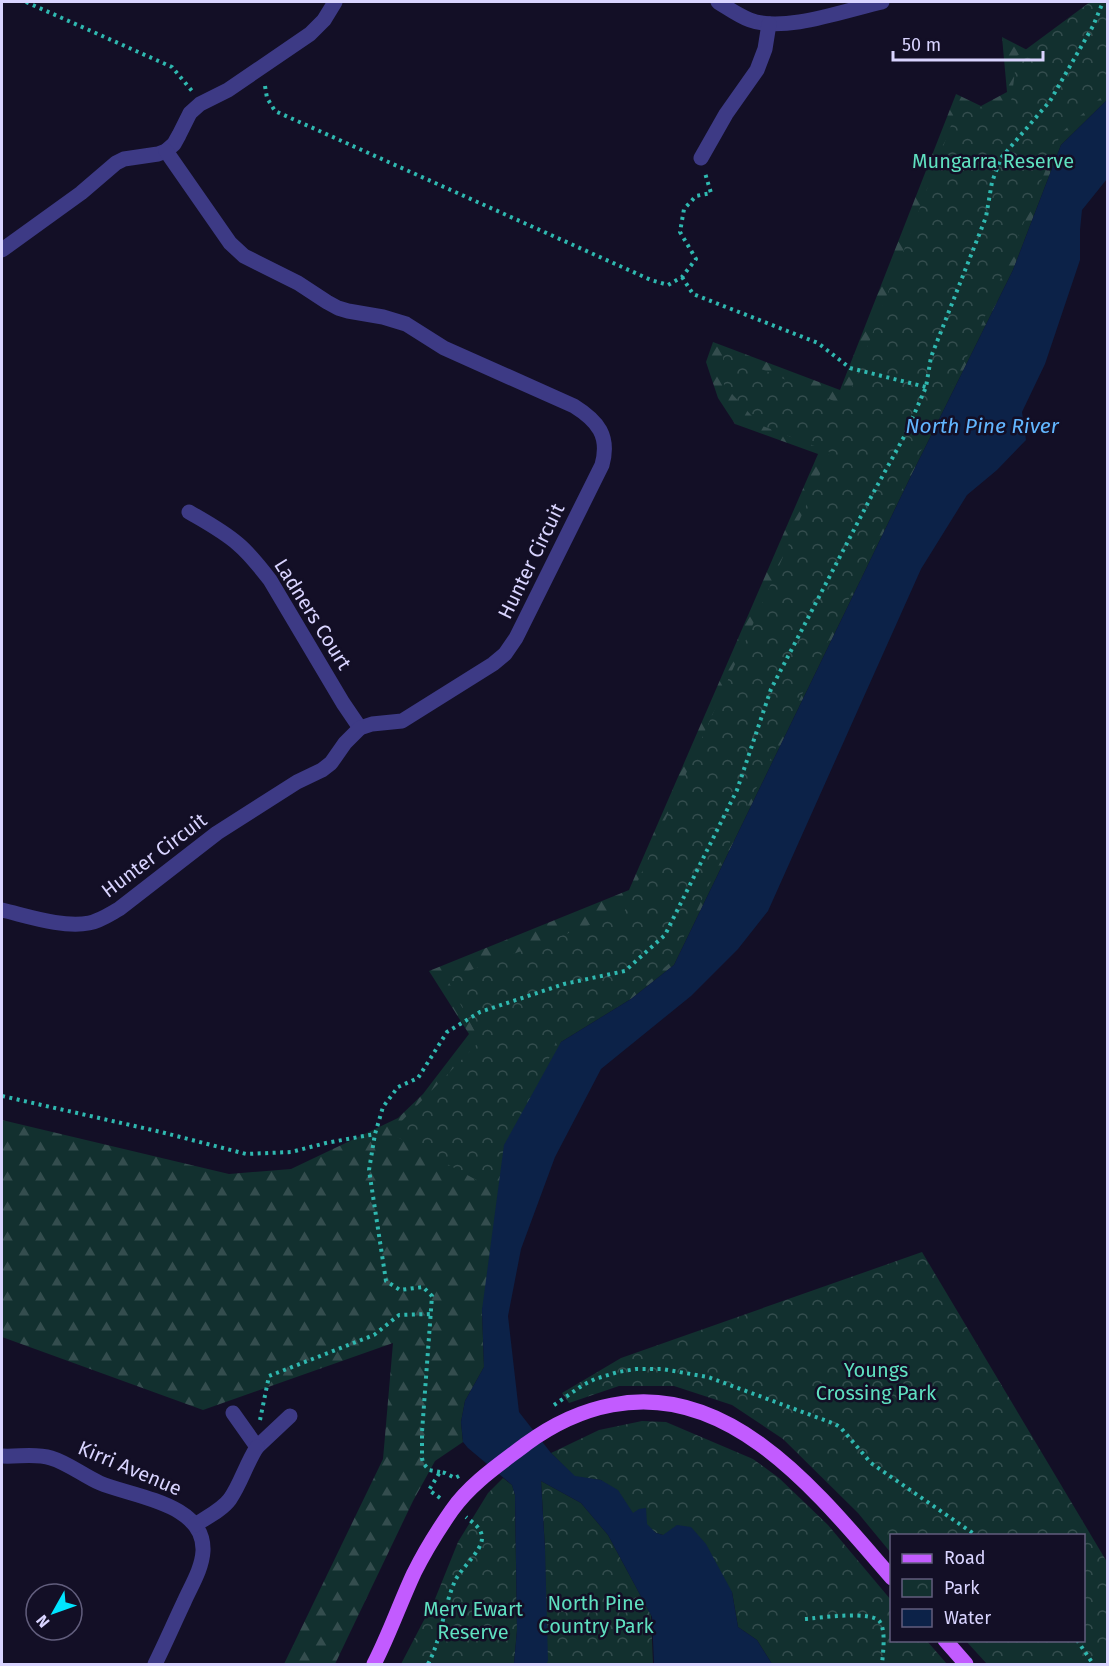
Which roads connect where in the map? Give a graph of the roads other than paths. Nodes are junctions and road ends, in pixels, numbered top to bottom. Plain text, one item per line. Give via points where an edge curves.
1 (334, 2) edge
2 (718, 2) edge
3 (882, 2) edge
4 (769, 24) junction
5 (166, 151) junction
6 (701, 158) road end
7 (2, 250) edge
8 (189, 513) dead end
9 (360, 728) junction
10 (2, 910) edge
11 (233, 1413) dead end
12 (290, 1416) dead end
13 (257, 1447) junction
14 (2, 1456) edge
15 (195, 1525) junction
16 (890, 1577) edge
17 (946, 1642) edge
18 (155, 1665) edge
19 (374, 1665) edge
20 (966, 1665) edge

1 - 5 street via 310,34 228,90 200,104
2 - 4 street via 751,20
3 - 4 street via 804,21
4 - 6 street via 757,70
5 - 7 street via 116,163
5 - 9 street, Hunter Circuit via 230,243 244,256 339,308 406,324 444,348 574,406 587,414 601,432 605,444 602,465 505,654 402,721
8 - 9 street, Ladners Court via 230,537 256,562
9 - 10 street, Hunter Circuit via 322,770 216,833 105,917 92,923 69,924
11 - 13 street
12 - 13 street
13 - 15 street via 229,1500
14 - 15 street, Kirri Avenue via 54,1458 101,1484 170,1506
15 - 18 street via 203,1551 200,1569
16 - 19 main road via 830,1507 762,1446 722,1420 679,1405 626,1402 591,1409 541,1433 488,1473 459,1501 415,1572
17 - 20 main road

